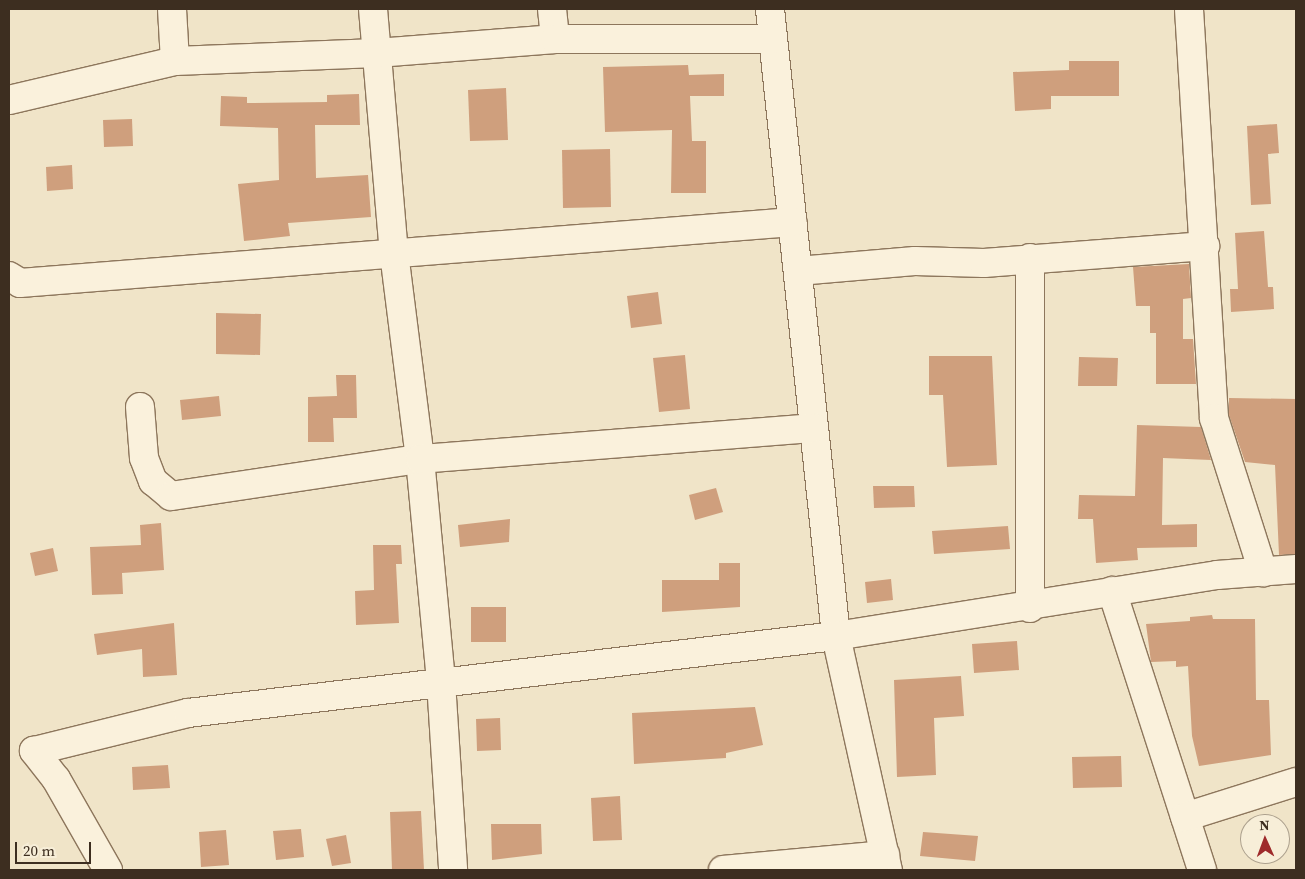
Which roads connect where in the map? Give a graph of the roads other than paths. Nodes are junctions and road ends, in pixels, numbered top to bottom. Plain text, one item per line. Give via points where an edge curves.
1 (172, 9) edge
2 (373, 9) edge
3 (552, 9) edge
4 (770, 9) edge
5 (1189, 9) edge
6 (773, 38) junction
7 (555, 39) junction
8 (377, 53) junction
9 (175, 61) junction
10 (9, 100) edge
11 (793, 222) junction
12 (1205, 246) junction
13 (394, 253) junction
14 (1030, 258) junction
15 (798, 271) junction
16 (13, 283) edge
17 (140, 408) dead end
18 (814, 428) junction
19 (420, 459) junction
20 (1296, 569) edge
21 (1263, 572) junction
22 (1112, 591) junction
23 (1030, 608) junction
24 (836, 636) junction
25 (441, 682) junction
26 (1296, 782) edge
27 (1184, 817) junction
28 (886, 863) edge
29 (108, 870) edge
30 (453, 870) edge
31 (723, 870) edge
32 (1202, 870) edge

1 - 9 street
2 - 8 street
3 - 7 street
4 - 6 street
5 - 12 street
6 - 7 street
6 - 11 street
7 - 8 street
8 - 9 street
8 - 13 street
9 - 10 street
11 - 13 street
11 - 15 street
12 - 14 street
12 - 21 street via 1214,418
13 - 16 street
13 - 19 street
14 - 15 street via 984,262 915,261
14 - 23 street
15 - 18 street
17 - 19 street via 144,458 153,481 172,496
18 - 19 street
18 - 24 street
19 - 25 street
20 - 21 street
21 - 22 street
22 - 23 street
22 - 27 street
23 - 24 street
24 - 25 street
24 - 28 street
25 - 29 street via 188,713 34,751 56,779
25 - 30 street
26 - 27 street
27 - 32 street
28 - 31 street

